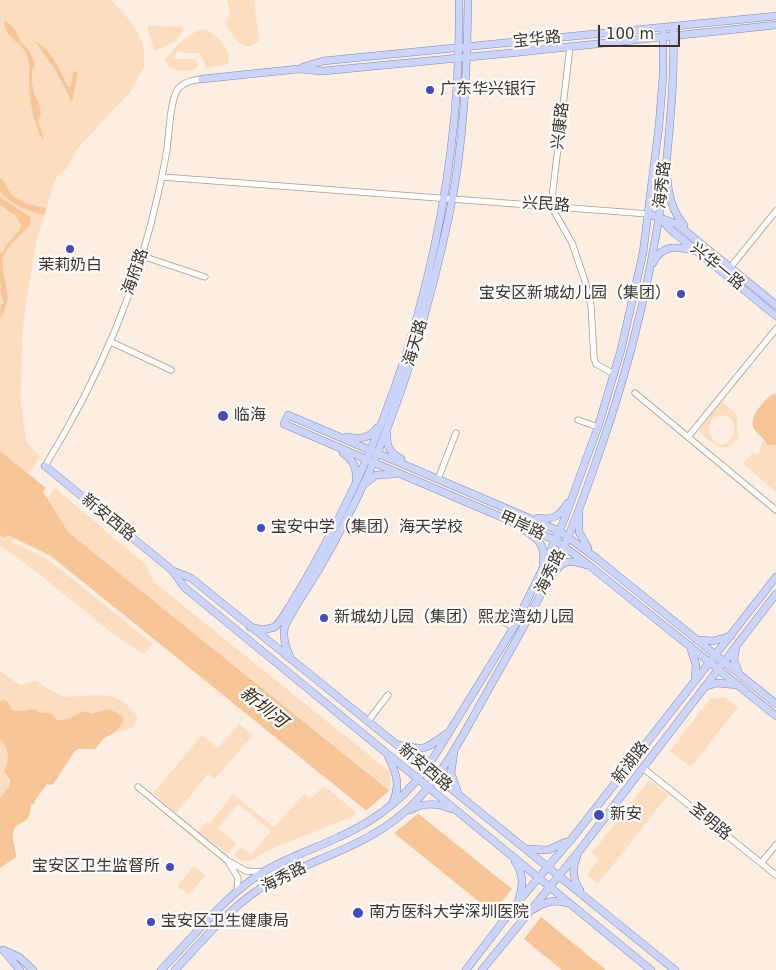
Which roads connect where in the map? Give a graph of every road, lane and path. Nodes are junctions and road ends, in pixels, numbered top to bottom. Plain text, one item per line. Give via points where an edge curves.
1 (460, 0) edge
2 (468, 0) edge
3 (776, 16) edge
4 (725, 21) junction
5 (776, 24) edge
6 (673, 26) junction
7 (663, 27) junction
8 (726, 30) junction
9 (673, 35) junction
10 (664, 36) junction
11 (463, 47) junction
12 (570, 47) junction
13 (462, 57) junction
14 (298, 69) junction
15 (202, 79) joint
16 (658, 129) junction
17 (669, 131) junction
18 (665, 168) junction
19 (162, 177) junction
20 (448, 198) junction
21 (551, 206) junction
22 (776, 211) edge
23 (649, 214) junction
24 (659, 216) junction
25 (698, 240) junction
26 (698, 252) junction
27 (142, 256) junction
28 (730, 267) junction
29 (725, 274) junction
30 (205, 277) dead end
31 (648, 278) junction
32 (776, 304) edge
33 (776, 316) edge
34 (776, 329) edge
35 (111, 342) junction
36 (171, 370) dead end
37 (614, 374) junction
38 (636, 393) dead end
39 (387, 419) junction
40 (578, 420) dead end
41 (598, 427) junction
42 (456, 433) dead end
43 (336, 435) junction
44 (688, 437) junction
45 (333, 445) junction
46 (373, 452) junction
47 (369, 461) junction
48 (45, 466) joint
49 (420, 471) junction
50 (402, 475) junction
51 (438, 479) junction
52 (362, 487) junction
53 (352, 492) junction
54 (574, 492) junction
55 (580, 505) junction
56 (776, 510) edge
57 (528, 516) junction
58 (509, 519) junction
59 (559, 531) junction
60 (568, 536) junction
61 (555, 540) junction
62 (564, 546) junction
63 (596, 558) junction
64 (590, 566) junction
65 (173, 571) junction
66 (540, 574) junction
67 (776, 577) edge
68 (546, 584) junction
69 (202, 588) junction
70 (776, 594) edge
71 (195, 596) junction
72 (758, 600) junction
73 (766, 606) junction
74 (666, 614) junction
75 (498, 619) dead end
76 (660, 622) junction
77 (250, 627) junction
78 (514, 627) junction
79 (731, 636) junction
80 (698, 640) junction
81 (737, 643) junction
82 (690, 646) junction
83 (716, 655) junction
84 (290, 659) junction
85 (723, 661) junction
86 (710, 662) junction
87 (718, 668) junction
88 (741, 675) junction
89 (694, 682) junction
90 (738, 685) junction
91 (702, 688) junction
92 (388, 695) dead end
93 (776, 704) edge
94 (776, 716) edge
95 (368, 721) junction
96 (451, 731) junction
97 (397, 744) junction
98 (456, 746) junction
99 (385, 751) junction
100 (426, 768) junction
101 (643, 768) junction
102 (436, 776) junction
103 (419, 779) junction
104 (428, 786) junction
105 (138, 787) dead end
106 (459, 795) junction
107 (398, 797) junction
108 (411, 808) junction
109 (457, 810) junction
110 (574, 836) junction
111 (776, 845) edge
112 (524, 847) junction
113 (580, 850) junction
114 (509, 853) junction
115 (228, 861) junction
116 (761, 863) junction
117 (548, 867) junction
118 (263, 872) junction
119 (559, 875) junction
120 (776, 875) edge
121 (539, 878) junction
122 (549, 887) junction
123 (237, 892) junction
124 (589, 900) junction
125 (518, 902) junction
126 (570, 905) junction
127 (527, 913) junction
128 (647, 947) junction
129 (2, 948) edge
130 (638, 960) junction
131 (20, 970) edge
132 (33, 970) edge
133 (161, 970) edge
134 (174, 970) edge
135 (466, 970) edge
136 (482, 970) edge
137 (651, 970) edge
138 (675, 970) edge

1 - 11 main road, 海天路
2 - 11 main road, 海天路
3 - 4 main road, 宝华路
4 - 6 main road, 宝华路
4 - 8 main road via 721,25
5 - 8 main road, 宝华路
6 - 7 main road, 宝华路
6 - 9 main road, 海秀路
7 - 10 main road, 海秀路
7 - 11 main road, 宝华路
8 - 9 main road, 宝华路
9 - 10 main road, 宝华路
9 - 17 main road, 海秀路
10 - 12 main road, 宝华路
10 - 16 main road, 海秀路
11 - 13 main road, 海天路
11 - 14 main road, 宝华路 via 323,61
12 - 13 main road, 宝华路
12 - 21 street, 兴康路
13 - 14 main road, 宝华路 via 323,71
13 - 20 main road, 海天路 via 460,142
14 - 15 main road, 宝华路
15 - 19 street, 海府路 via 183,85 175,94
16 - 17 main road via 664,124
16 - 23 main road, 海秀路
17 - 18 main road, 海秀路
18 - 24 main road, 海秀路
18 - 25 main road via 675,214
19 - 20 street, 兴民路
19 - 27 street, 海府路
20 - 21 street, 兴民路
20 - 39 main road, 海天路 via 424,318
21 - 23 street, 兴民路
21 - 37 street via 572,243 584,274 591,306 596,364
22 - 28 street
23 - 24 main road, 兴华一路
23 - 37 main road, 海秀路 via 637,282
24 - 25 main road, 兴华一路 via 677,224
24 - 26 main road, 兴华一路
24 - 31 main road, 海秀路
25 - 28 main road, 兴华一路
26 - 29 main road, 兴华一路
26 - 31 main road via 678,247 664,249 656,258
27 - 30 street
27 - 35 street, 海府路
28 - 29 street
28 - 32 main road, 兴华一路
29 - 33 main road, 兴华一路
31 - 55 main road, 海秀路 via 622,382
34 - 44 street
35 - 36 street
35 - 48 street, 海府路
37 - 41 main road, 海秀路
38 - 44 street
39 - 43 main road via 369,436
39 - 46 main road, 海天路
39 - 49 main road via 388,447 395,456
40 - 41 street
41 - 54 main road, 海秀路
42 - 51 street
43 - 45 main road, 甲岸路 via 288,414 284,424
43 - 46 main road, 甲岸路
44 - 56 street
45 - 47 main road, 甲岸路
45 - 53 main road via 355,465 356,480
46 - 47 main road, 海天路
46 - 49 main road, 甲岸路
47 - 50 main road, 甲岸路
47 - 52 main road, 海天路
47 - 53 main road, 海天路
48 - 65 main road, 新安西路
49 - 51 main road, 甲岸路
50 - 52 main road via 376,475
50 - 58 main road, 甲岸路
51 - 57 main road, 甲岸路
52 - 84 main road, 海天路 via 285,626 285,644
53 - 77 main road, 海天路 via 313,568 278,624 268,630
54 - 57 main road via 553,518
54 - 59 main road, 海秀路
55 - 60 main road, 海秀路
55 - 63 main road via 579,532
57 - 59 main road, 甲岸路
58 - 61 main road, 甲岸路
58 - 66 main road via 540,542 544,554
59 - 60 main road, 甲岸路
59 - 61 main road, 海秀路
60 - 62 main road, 海秀路
60 - 63 main road, 甲岸路
61 - 62 main road, 甲岸路
61 - 66 main road, 海秀路
62 - 64 main road, 甲岸路
62 - 68 main road, 海秀路
63 - 74 main road, 甲岸路
64 - 68 main road via 564,562
64 - 76 main road, 甲岸路
65 - 69 main road, 新安西路 via 191,578
65 - 71 main road, 新安西路
66 - 78 main road, 海秀路
67 - 72 main road, 新湖路
68 - 98 main road, 海秀路
69 - 71 main road
69 - 77 main road, 新安西路
70 - 73 main road, 新湖路
71 - 99 main road, 新安西路
72 - 73 main road via 759,607
72 - 79 main road, 新湖路
73 - 81 main road, 新湖路
74 - 76 main road via 667,621
74 - 80 main road, 甲岸路
75 - 78 street
76 - 82 main road, 甲岸路
77 - 84 main road, 新安西路
78 - 96 main road, 海秀路
79 - 80 main road via 712,642
79 - 83 main road, 新湖路
80 - 83 main road, 甲岸路
81 - 85 main road, 新湖路
81 - 88 main road via 734,660
82 - 86 main road, 甲岸路
82 - 89 main road via 696,665
83 - 85 main road, 甲岸路
83 - 86 main road, 新湖路
84 - 95 main road, 新安西路
85 - 87 main road, 新湖路
85 - 88 main road, 甲岸路
86 - 87 main road, 甲岸路
86 - 89 main road, 新湖路
87 - 90 main road, 甲岸路
87 - 91 main road, 新湖路
88 - 93 main road, 甲岸路
89 - 110 main road, 新湖路
90 - 91 main road via 718,683
90 - 94 main road, 甲岸路
91 - 101 main road, 新湖路
92 - 95 street
95 - 97 main road, 新安西路
96 - 97 main road via 427,748
96 - 100 main road, 海秀路
97 - 100 main road, 新安西路
98 - 102 main road, 海秀路
98 - 106 main road via 451,770
99 - 103 main road, 新安西路
99 - 107 main road via 397,775
100 - 102 main road, 新安西路
100 - 103 main road, 海秀路
101 - 113 main road, 新湖路
101 - 116 street, 圣明路
102 - 104 main road, 海秀路
102 - 106 main road, 新安西路
103 - 104 main road, 新安西路
103 - 107 main road, 海秀路
104 - 108 main road, 海秀路
104 - 109 main road, 新安西路
105 - 115 street
106 - 112 main road, 新安西路
107 - 118 main road, 海秀路 via 367,823
108 - 109 main road via 433,804
108 - 134 main road, 海秀路 via 378,832 264,886 236,907
109 - 114 main road, 新安西路
110 - 112 main road via 548,850
110 - 117 main road, 新湖路
111 - 116 street
112 - 117 main road, 新安西路
113 - 119 main road, 新湖路
113 - 124 main road via 574,863 574,879
114 - 121 main road, 新安西路
114 - 125 main road via 522,876
115 - 118 street via 246,871
115 - 123 street via 238,878
116 - 120 street, 圣明路
117 - 119 main road, 新安西路
117 - 121 main road, 新湖路
118 - 123 main road, 海秀路
119 - 122 main road, 新湖路
119 - 124 main road, 新安西路
121 - 122 main road, 新安西路
121 - 125 main road, 新湖路
122 - 126 main road, 新安西路
122 - 127 main road, 新湖路
123 - 133 main road, 海秀路
124 - 128 main road, 新安西路
125 - 135 main road, 新湖路
126 - 127 main road via 550,901
126 - 130 main road, 新安西路
127 - 136 main road, 新湖路
128 - 130 main road via 638,949
128 - 138 main road, 新安西路
129 - 131 main road
129 - 132 main road
130 - 137 main road, 新安西路

